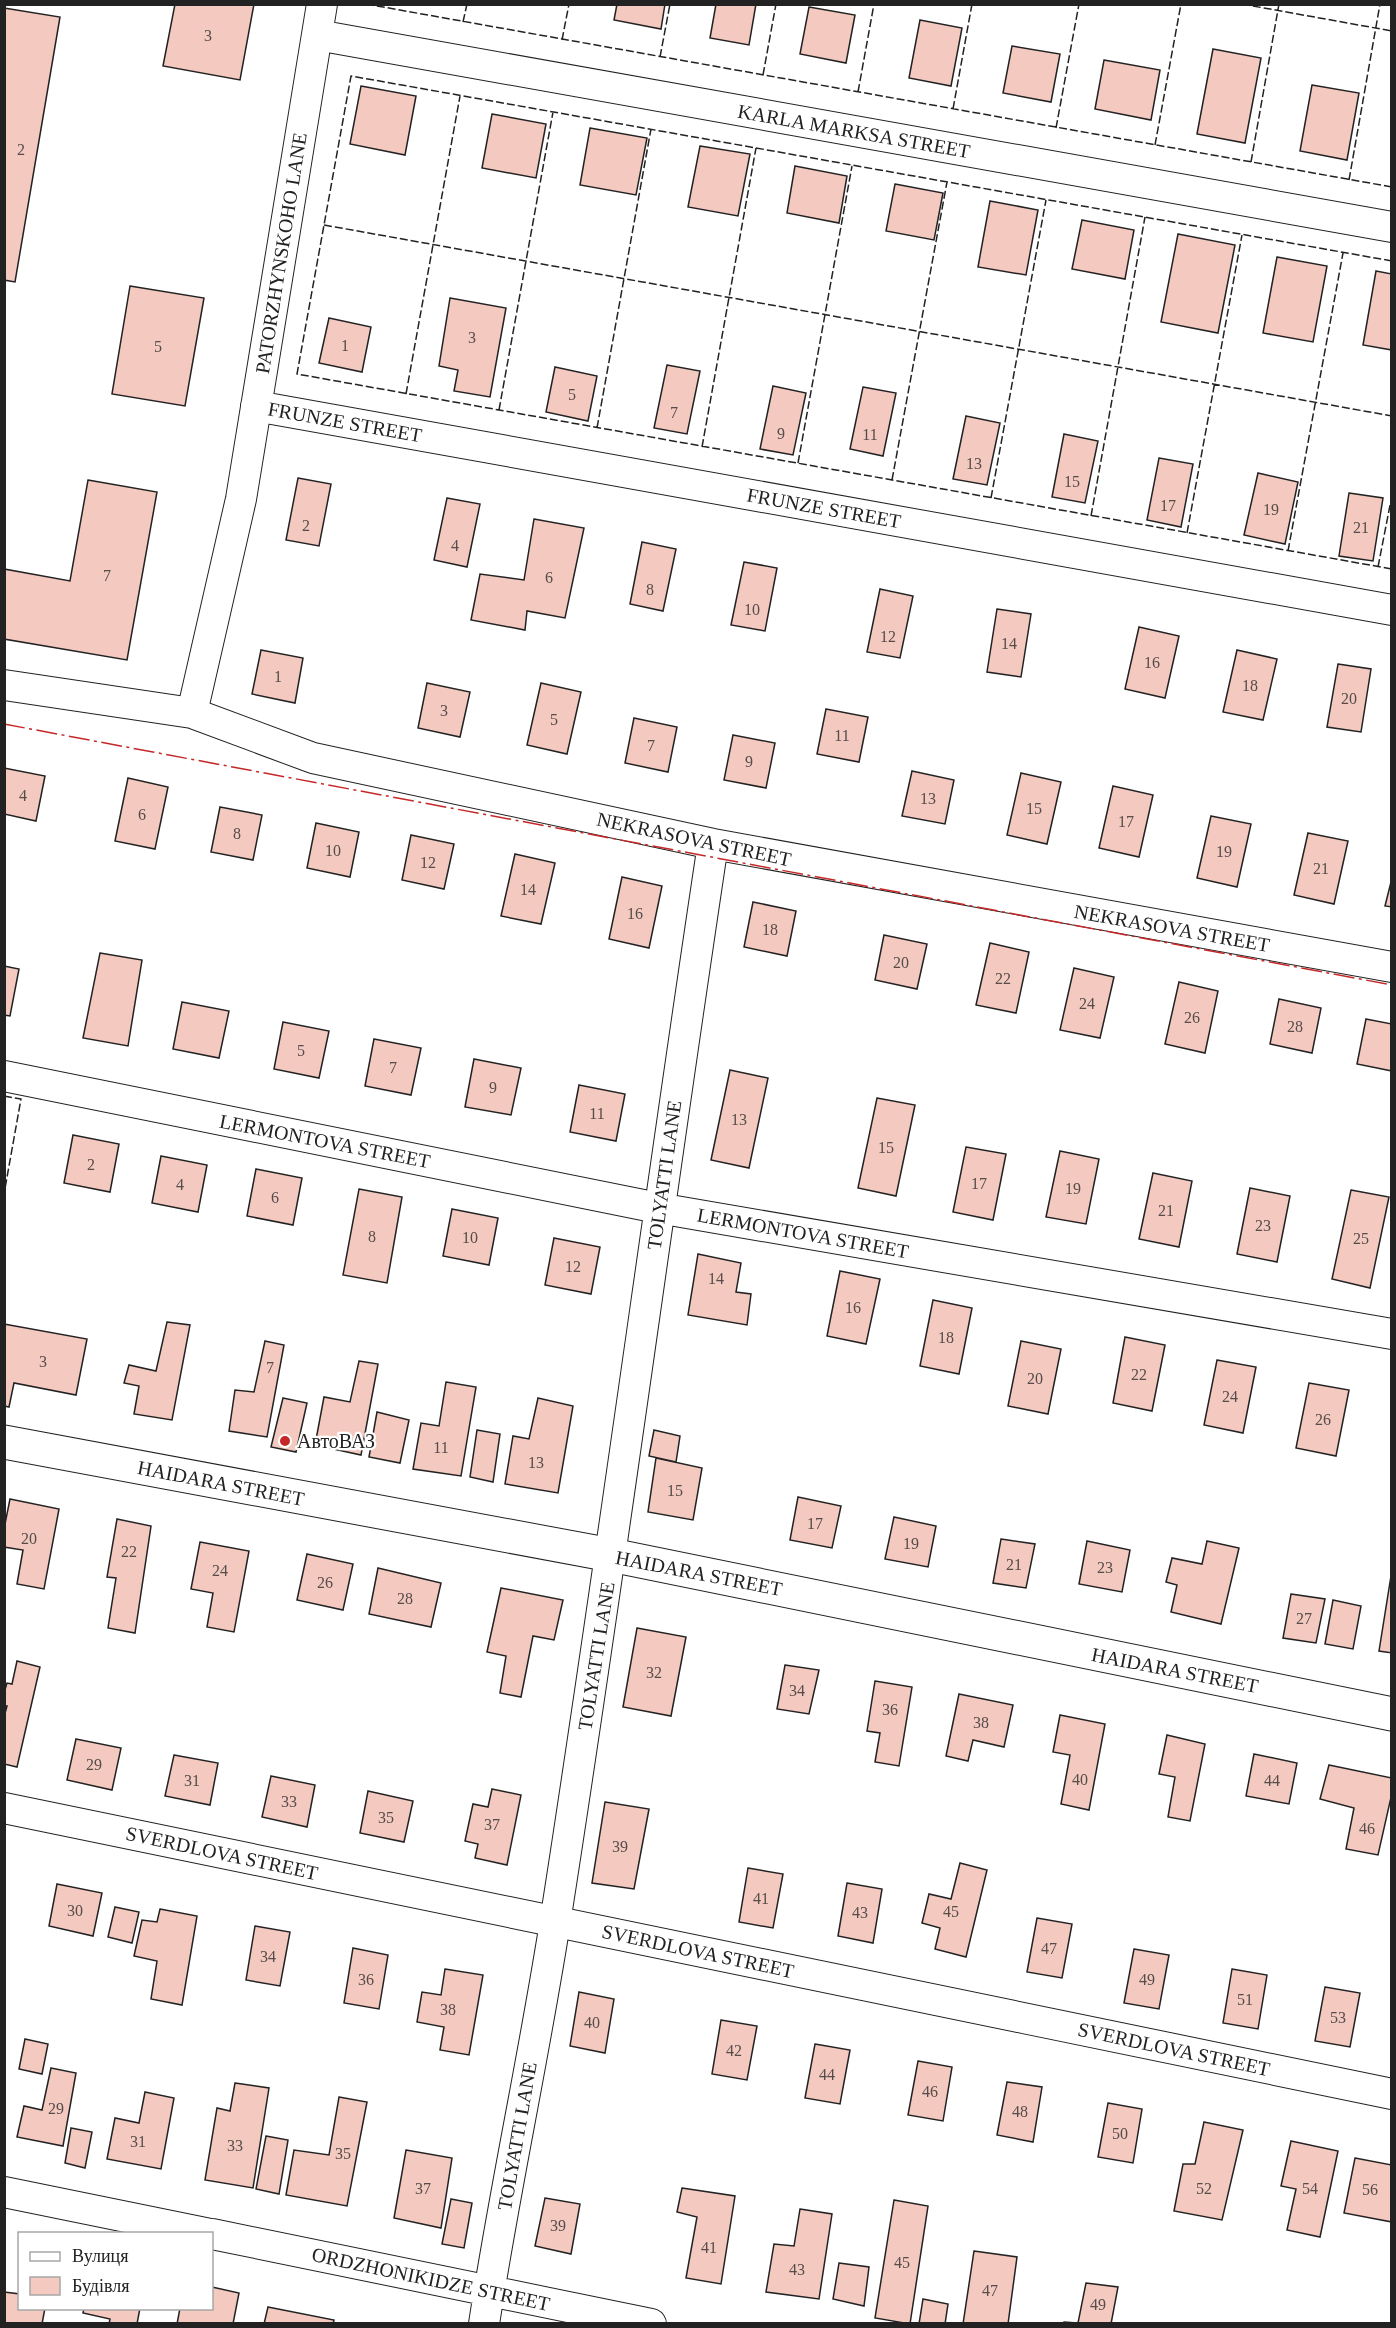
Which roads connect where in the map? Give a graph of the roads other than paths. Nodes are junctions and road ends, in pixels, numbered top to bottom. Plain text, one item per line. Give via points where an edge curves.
1 (322, 4) edge
2 (317, 35) junction
3 (1392, 227) edge
4 (256, 406) junction
5 (1392, 610) edge
6 (4, 685) edge
7 (192, 713) junction
8 (713, 844) junction
9 (1392, 968) edge
10 (4, 1076) edge
11 (658, 1208) junction
12 (1392, 1334) edge
13 (4, 1442) edge
14 (611, 1555) junction
15 (1392, 1714) edge
16 (4, 1808) edge
17 (555, 1921) junction
18 (1392, 2094) edge
19 (4, 2192) edge
20 (201, 2232) edge
21 (213, 2234) edge
22 (489, 2290) junction
23 (484, 2324) edge
24 (651, 2324) edge

1 - 2 street, PATORZHYNSKOHO LANE
2 - 3 street, KARLA MARKSA STREET
2 - 4 street, PATORZHYNSKOHO LANE
4 - 5 street, FRUNZE STREET
4 - 7 street, PATORZHYNSKOHO LANE via 241,498
6 - 7 street, NEKRASOVA STREET
7 - 8 street, NEKRASOVA STREET via 313,758
8 - 9 street, NEKRASOVA STREET
8 - 11 street, TOLYATTI LANE
10 - 11 street, LERMONTOVA STREET
11 - 12 street, LERMONTOVA STREET
11 - 14 street, TOLYATTI LANE
13 - 14 street, HAIDARA STREET
14 - 15 street, HAIDARA STREET
14 - 17 street, TOLYATTI LANE
16 - 17 street, SVERDLOVA STREET
17 - 18 street, SVERDLOVA STREET
17 - 22 street, TOLYATTI LANE
19 - 20 street, ORDZHONIKIDZE STREET
21 - 22 street, ORDZHONIKIDZE STREET
22 - 23 street, TOLYATTI LANE
22 - 24 street, ORDZHONIKIDZE STREET

